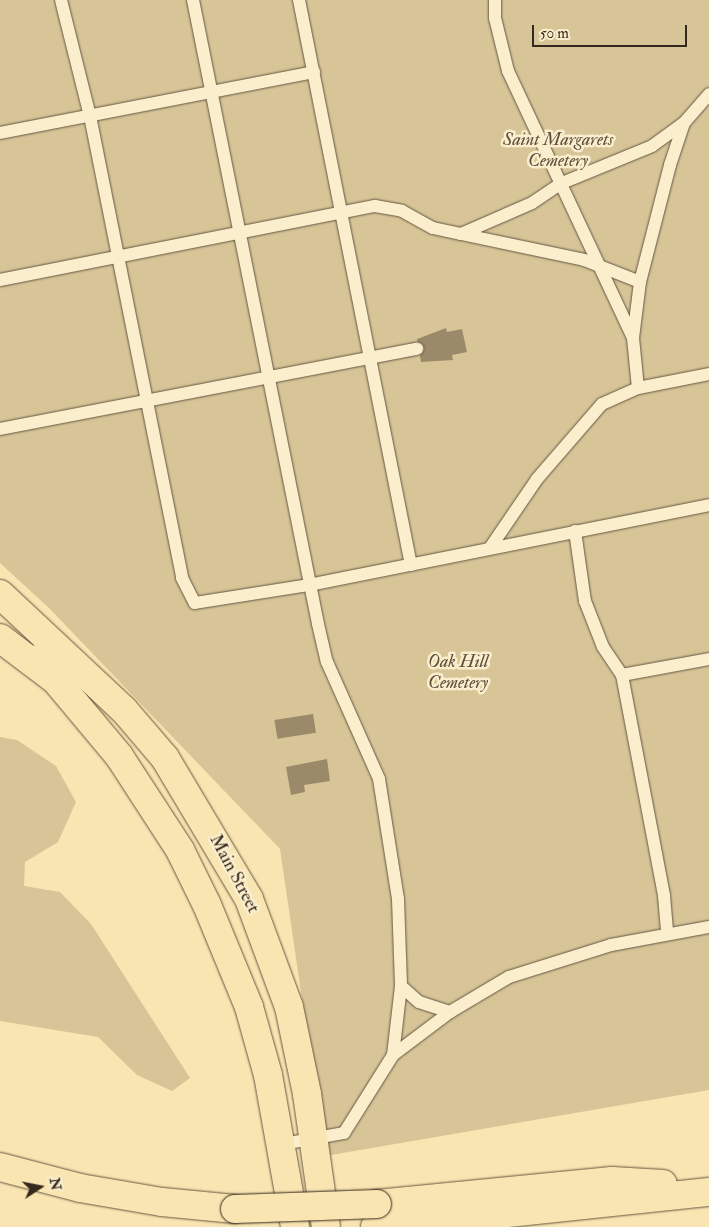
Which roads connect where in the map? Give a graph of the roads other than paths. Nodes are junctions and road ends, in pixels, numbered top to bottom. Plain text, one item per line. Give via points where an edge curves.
1 (61, 0) edge
2 (193, 0) edge
3 (299, 0) edge
4 (495, 0) edge
5 (314, 72) junction
6 (210, 92) junction
7 (709, 94) edge
8 (90, 116) junction
9 (684, 123) junction
10 (0, 132) edge
11 (562, 182) junction
12 (343, 212) junction
13 (461, 234) junction
14 (240, 235) junction
15 (116, 258) junction
16 (602, 268) junction
17 (0, 280) edge
18 (640, 282) junction
19 (633, 338) junction
20 (416, 349) dead end
21 (371, 357) junction
22 (709, 374) edge
23 (269, 378) junction
24 (638, 388) junction
25 (145, 401) junction
26 (0, 429) edge
27 (709, 506) edge
28 (575, 531) junction
29 (490, 548) junction
30 (411, 565) junction
31 (309, 586) junction
32 (0, 594) edge
33 (0, 618) edge
34 (0, 638) edge
35 (709, 659) edge
36 (622, 675) junction
37 (54, 679) junction
38 (709, 927) edge
39 (667, 933) junction
40 (401, 986) junction
41 (450, 1012) junction
42 (393, 1056) junction
43 (314, 1139) junction
44 (282, 1144) junction
45 (0, 1167) edge
46 (709, 1186) edge
47 (709, 1192) edge
48 (378, 1219) edge
49 (295, 1227) edge
50 (326, 1227) edge

1 - 8 lane
2 - 6 lane
3 - 5 lane
4 - 11 lane via 495,18 508,71
5 - 6 lane
5 - 12 lane
6 - 8 lane
6 - 14 lane
7 - 9 lane
8 - 10 lane
8 - 15 lane
9 - 11 lane via 652,146
9 - 18 lane
11 - 13 lane via 532,203
11 - 16 lane
12 - 13 lane via 389,208 433,228
12 - 14 lane
12 - 21 lane
13 - 16 lane via 550,252
14 - 15 lane
14 - 23 lane
15 - 17 lane
15 - 25 lane
16 - 18 lane
16 - 19 lane
18 - 19 lane
19 - 24 lane
20 - 21 lane
21 - 23 lane
21 - 30 lane
22 - 24 lane
23 - 25 lane
23 - 31 lane
24 - 29 lane via 620,394 589,415 537,479
25 - 26 lane
25 - 31 lane via 182,578 195,603
27 - 28 lane
28 - 29 lane
28 - 36 lane via 585,601 603,648
29 - 30 lane
30 - 31 lane
31 - 40 lane via 327,662 358,725 385,806 395,868
32 - 43 main road, Main Street via 124,710 165,758 212,831 249,899 278,971 298,1045
33 - 37 main road, Main Street
34 - 37 main road
35 - 36 lane
36 - 39 lane via 664,896
37 - 44 main road, Main Street via 118,756 180,850 249,1007
38 - 39 lane
39 - 41 lane via 557,960 508,977
40 - 41 lane via 419,1002
40 - 42 lane
41 - 42 lane
42 - 43 lane via 350,1127 338,1136
43 - 44 lane
43 - 50 main road, Main Street
44 - 49 main road, Main Street
45 - 48 main road, bridge via 108,1192 234,1209
46 - 48 main road via 612,1181
47 - 48 main road

